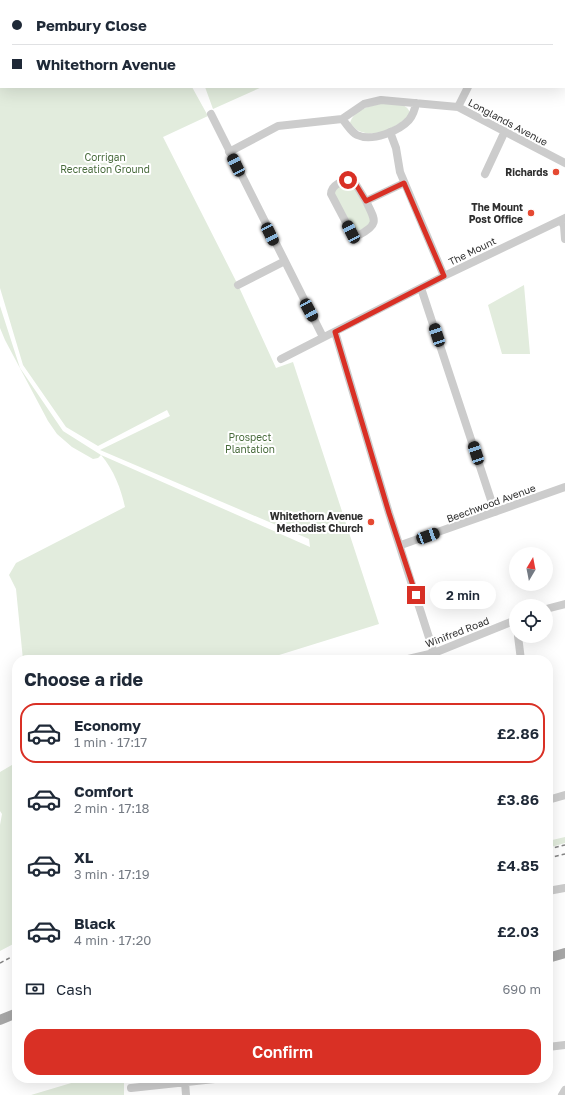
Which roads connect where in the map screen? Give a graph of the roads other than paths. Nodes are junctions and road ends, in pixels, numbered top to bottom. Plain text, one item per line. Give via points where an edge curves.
1 (468, 88) edge
2 (416, 103) junction
3 (458, 107) junction
4 (211, 114) dead end
5 (342, 119) junction
6 (390, 132) junction
7 (505, 132) junction
8 (229, 152) junction
9 (565, 163) edge
10 (485, 174) dead end
11 (404, 183) junction
12 (366, 201) junction
13 (563, 219) edge
14 (565, 239) edge
15 (284, 262) junction
16 (444, 276) junction
17 (238, 285) dead end
18 (422, 288) junction
19 (335, 332) junction
20 (323, 337) junction
21 (281, 359) dead end
22 (565, 487) edge
23 (495, 512) junction
24 (401, 545) junction
25 (565, 604) edge
26 (553, 608) edge
27 (509, 623) edge
28 (519, 643) edge
29 (435, 655) edge
30 (437, 655) edge
31 (520, 655) edge
32 (565, 795) edge
33 (553, 799) edge
34 (565, 888) edge
35 (553, 890) edge
36 (565, 953) edge
37 (553, 957) edge
38 (12, 1015) edge
39 (0, 1020) edge
40 (565, 1045) edge
41 (553, 1046) edge
42 (164, 1083) edge
43 (184, 1083) edge
44 (131, 1088) dead end
45 (565, 1090) edge
46 (186, 1095) edge
47 (562, 1095) edge

1 - 3 street
2 - 3 street, Longlands Avenue
2 - 5 street, Longlands Avenue via 381,100 364,104
2 - 6 street via 410,119
3 - 7 street, Longlands Avenue
4 - 8 street
5 - 6 street via 357,135 366,137
5 - 8 street, Longlands Avenue via 278,126
6 - 11 street
7 - 9 street, Longlands Avenue
7 - 10 street
8 - 15 street
11 - 12 street
11 - 16 street
12 - 12 street via 374,225 359,235 354,235 331,191 340,183 351,180
13 - 14 street
13 - 16 street, The Mount
15 - 17 street
15 - 20 street
16 - 18 street, The Mount
18 - 19 street, The Mount
18 - 23 street
19 - 20 street, The Mount
19 - 24 street
20 - 21 street, The Mount
22 - 23 street, Beechwood Avenue
23 - 24 street, Beechwood Avenue
24 - 29 street
25 - 26 street
27 - 30 street, Winifred Road
28 - 31 street
32 - 33 street
34 - 35 street
36 - 37 main road
38 - 39 main road
40 - 41 street
42 - 44 street
43 - 46 street
45 - 47 street

